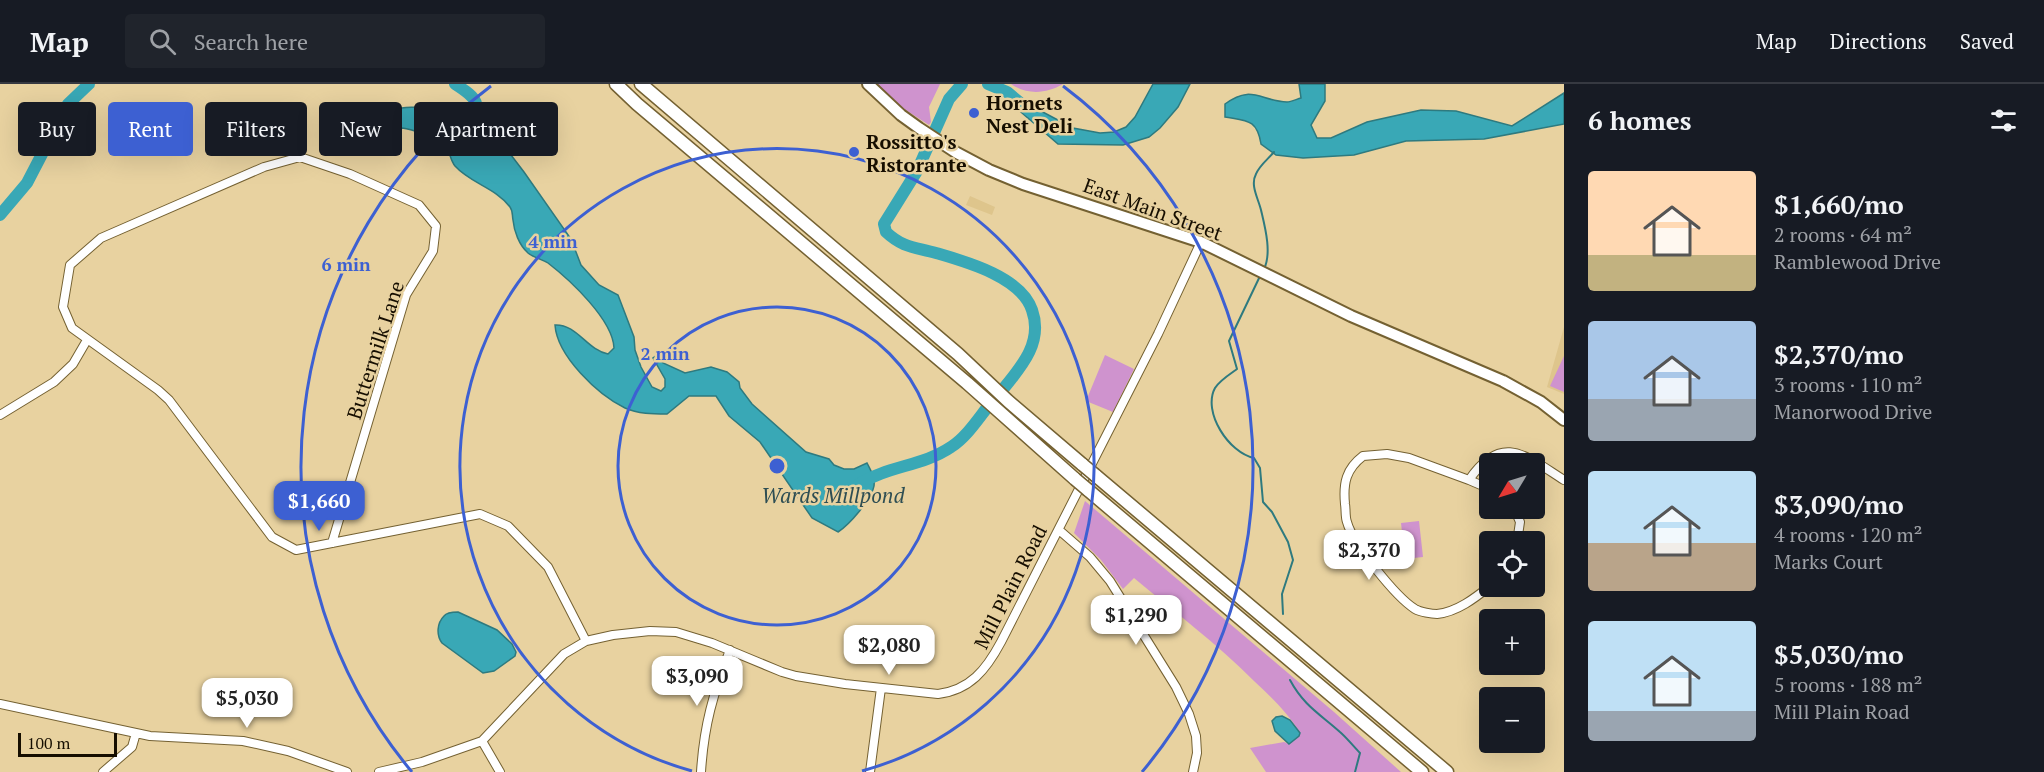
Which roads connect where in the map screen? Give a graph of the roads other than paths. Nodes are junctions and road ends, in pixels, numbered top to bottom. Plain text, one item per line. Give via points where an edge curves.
1 (614, 84) edge
2 (641, 84) edge
3 (868, 84) edge
4 (1201, 242) junction
5 (87, 340) junction
6 (0, 415) edge
7 (1564, 420) edge
8 (1469, 480) junction
9 (1564, 480) edge
10 (1479, 484) edge
11 (1059, 530) junction
12 (332, 543) junction
13 (1479, 595) edge
14 (586, 641) junction
15 (730, 650) junction
16 (881, 688) junction
17 (0, 704) edge
18 (136, 733) junction
19 (482, 741) junction
20 (103, 772) edge
21 (347, 772) edge
22 (379, 772) edge
23 (500, 772) edge
24 (701, 772) edge
25 (870, 772) edge
26 (1193, 772) edge
27 (1422, 772) edge
28 (1447, 772) edge

1 - 27 highway, bridge
2 - 28 highway, bridge
3 - 4 main road, East Main Street via 919,128 989,170
4 - 7 main road, East Main Street via 1351,316 1503,381
4 - 11 street, Mill Plain Road
5 - 6 street via 73,364 54,382
5 - 12 street via 169,400 272,537 296,550
5 - 12 street, Buttermilk Lane via 72,328 63,308 70,265 101,238 264,167 300,157 419,205 436,226 433,251 406,295
8 - 9 street via 1492,456 1515,452
8 - 10 street
8 - 13 street via 1409,458 1387,454 1364,456 1351,468 1344,483 1347,523 1382,576 1416,609 1436,614
11 - 16 street, Mill Plain Road via 982,673 967,684 938,694
11 - 26 street via 1110,581 1176,687 1196,736
12 - 14 street via 480,514 508,526 548,567
14 - 15 street, Mill Plain Road via 668,630
14 - 19 street, Mill Plain Road via 564,654
15 - 16 street, Mill Plain Road via 796,676
15 - 24 street via 712,703
16 - 25 street
17 - 18 street
18 - 20 street via 132,747
18 - 21 street via 243,741 288,751
19 - 22 street, Mill Plain Road
19 - 23 street

